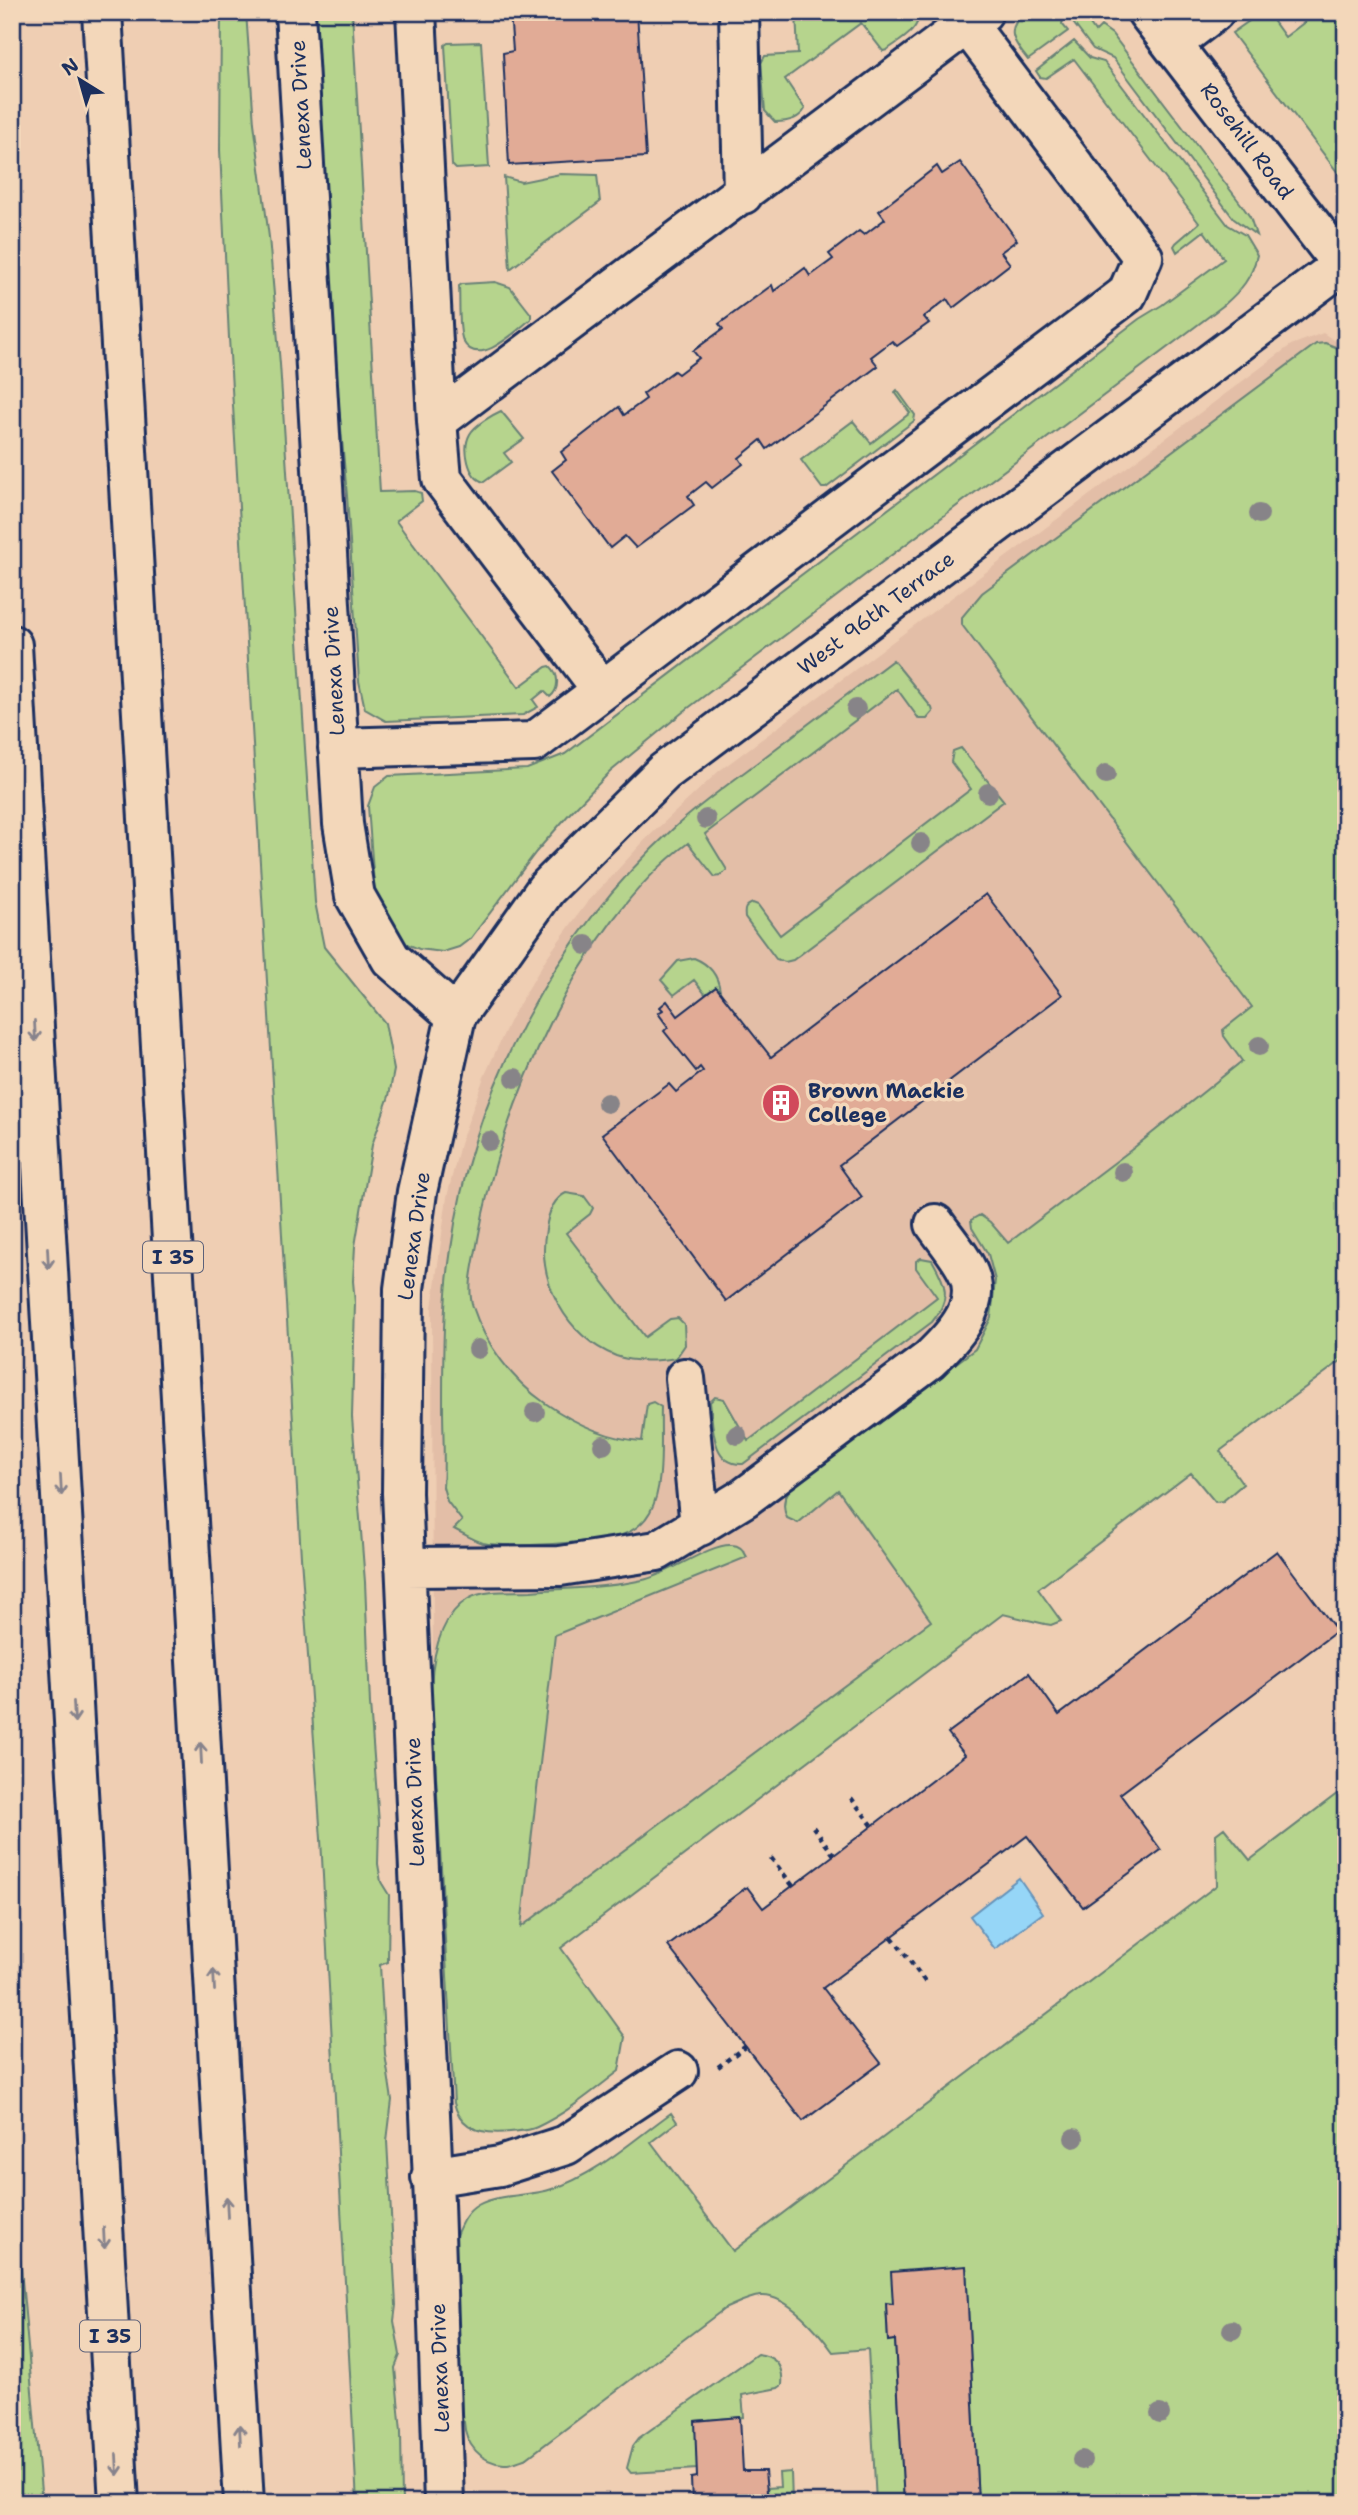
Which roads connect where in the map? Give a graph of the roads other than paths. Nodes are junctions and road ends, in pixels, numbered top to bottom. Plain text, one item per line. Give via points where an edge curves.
1 (102, 12) edge
2 (295, 12) edge
3 (416, 12) edge
4 (739, 12) edge
5 (1147, 12) edge
6 (1214, 12) edge
7 (969, 16) edge
8 (1172, 44) junction
9 (743, 194) junction
10 (1344, 265) edge
11 (437, 421) junction
12 (12, 645) edge
13 (603, 691) junction
14 (338, 748) junction
15 (456, 1016) junction
16 (935, 1224) dead end
17 (685, 1378) dead end
18 (700, 1525) junction
19 (405, 1567) junction
20 (695, 2071) road end
21 (431, 2177) junction
22 (119, 2503) edge
23 (244, 2503) edge
24 (444, 2503) edge

23 -> 1 main road, I 35
2 - 14 main road, Lenexa Drive
3 - 11 main road
4 - 9 main road
5 - 8 main road, Rosehill Road
6 - 8 main road
7 - 9 main road
7 - 13 main road via 1143,257 1127,294
8 - 10 main road, Rosehill Road
9 - 11 main road
10 - 15 main road, West 96th Terrace via 664,772 546,889
11 - 13 main road via 443,479
12 -> 22 main road, I 35
13 - 14 main road via 534,742
14 - 15 main road, Lenexa Drive via 343,824 355,896 391,959
15 - 19 main road, Lenexa Drive via 417,1192 404,1289
16 - 18 main road via 969,1275 967,1314 950,1340 755,1490
17 - 18 main road
18 - 19 main road via 657,1551 560,1566
19 - 21 main road, Lenexa Drive
20 - 21 main road via 566,2146 499,2165
21 - 24 main road, Lenexa Drive

